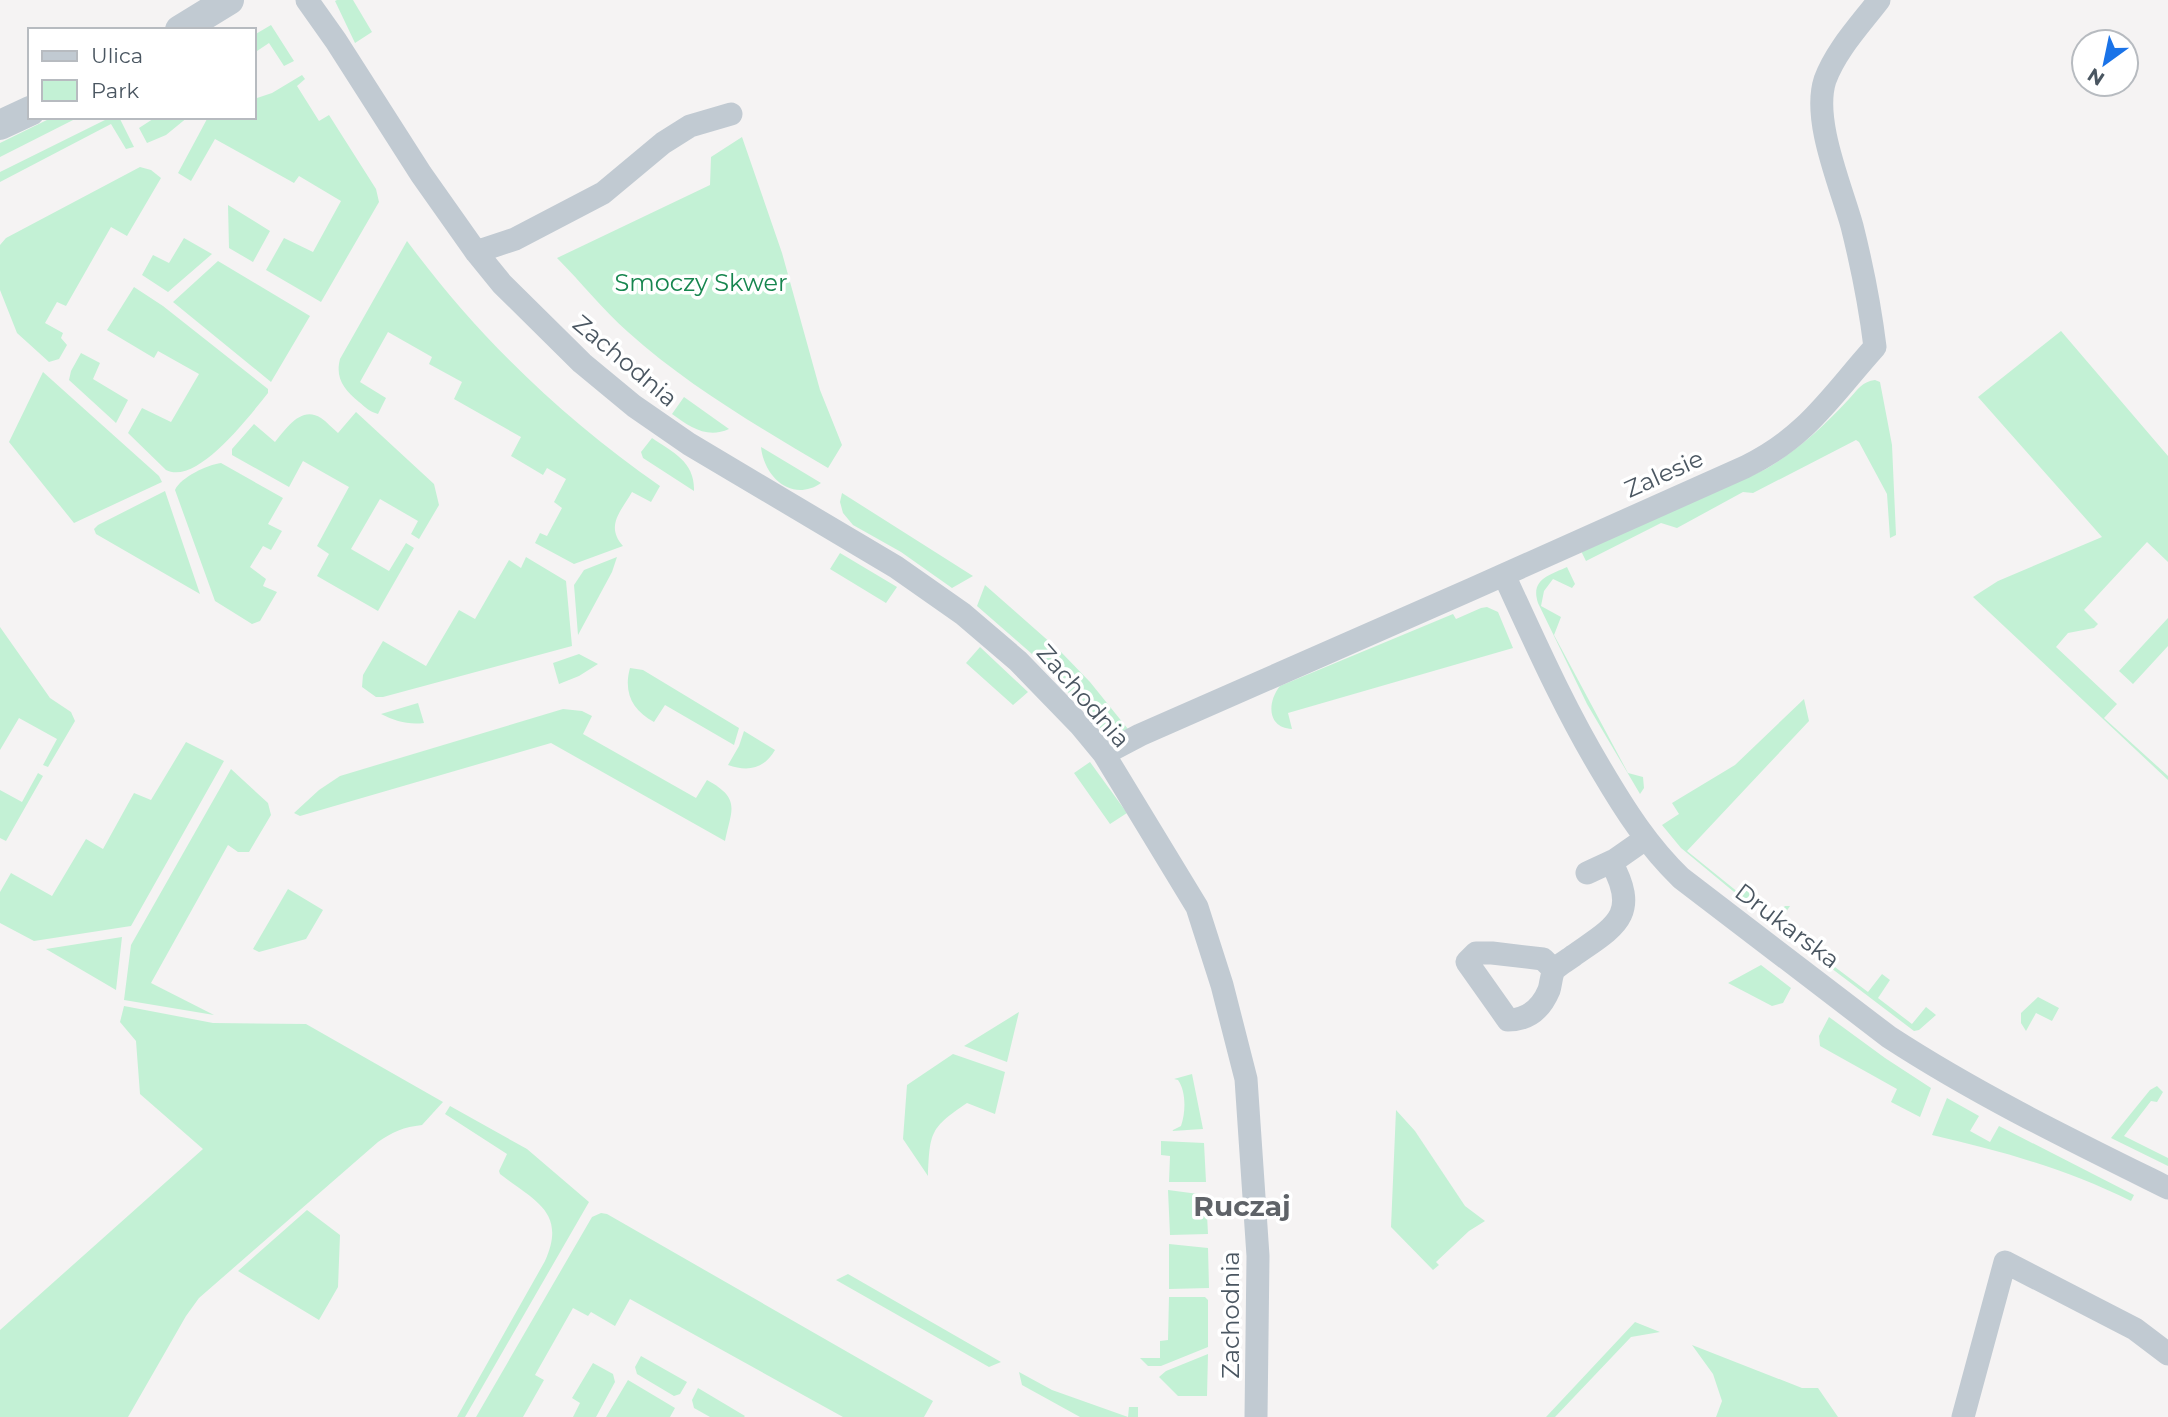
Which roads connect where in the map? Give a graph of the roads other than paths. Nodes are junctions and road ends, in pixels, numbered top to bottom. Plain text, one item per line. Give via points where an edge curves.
1 (229, 0) edge
2 (307, 0) edge
3 (1879, 0) edge
4 (183, 28) edge
5 (28, 112) edge
6 (731, 114) dead end
7 (0, 125) edge
8 (476, 252) junction
9 (1504, 575) junction
10 (1104, 754) junction
11 (1645, 839) junction
12 (1611, 862) junction
13 (1587, 873) dead end
14 (1554, 970) dead end
15 (2168, 1188) edge
16 (2168, 1354) edge
17 (1256, 1417) edge
18 (1964, 1417) edge

1 - 4 street
2 - 8 street, Zachodnia
3 - 9 street, Zalesie via 1834,60 1821,106 1870,302 1875,348 1800,433 1762,458
5 - 7 street
6 - 8 street via 691,125 603,193 515,239
8 - 10 street, Zachodnia via 555,337 634,406 689,444 896,567 963,614 1018,661
9 - 10 street, Zalesie
9 - 11 street, Drukarska via 1565,706
10 - 17 street, Zachodnia via 1196,906 1246,1079 1258,1256
11 - 12 street
11 - 15 street, Drukarska via 1699,892 1889,1037 2002,1105
12 - 13 street
12 - 14 street via 1624,893 1620,918
16 - 18 street via 2135,1329 2005,1262

